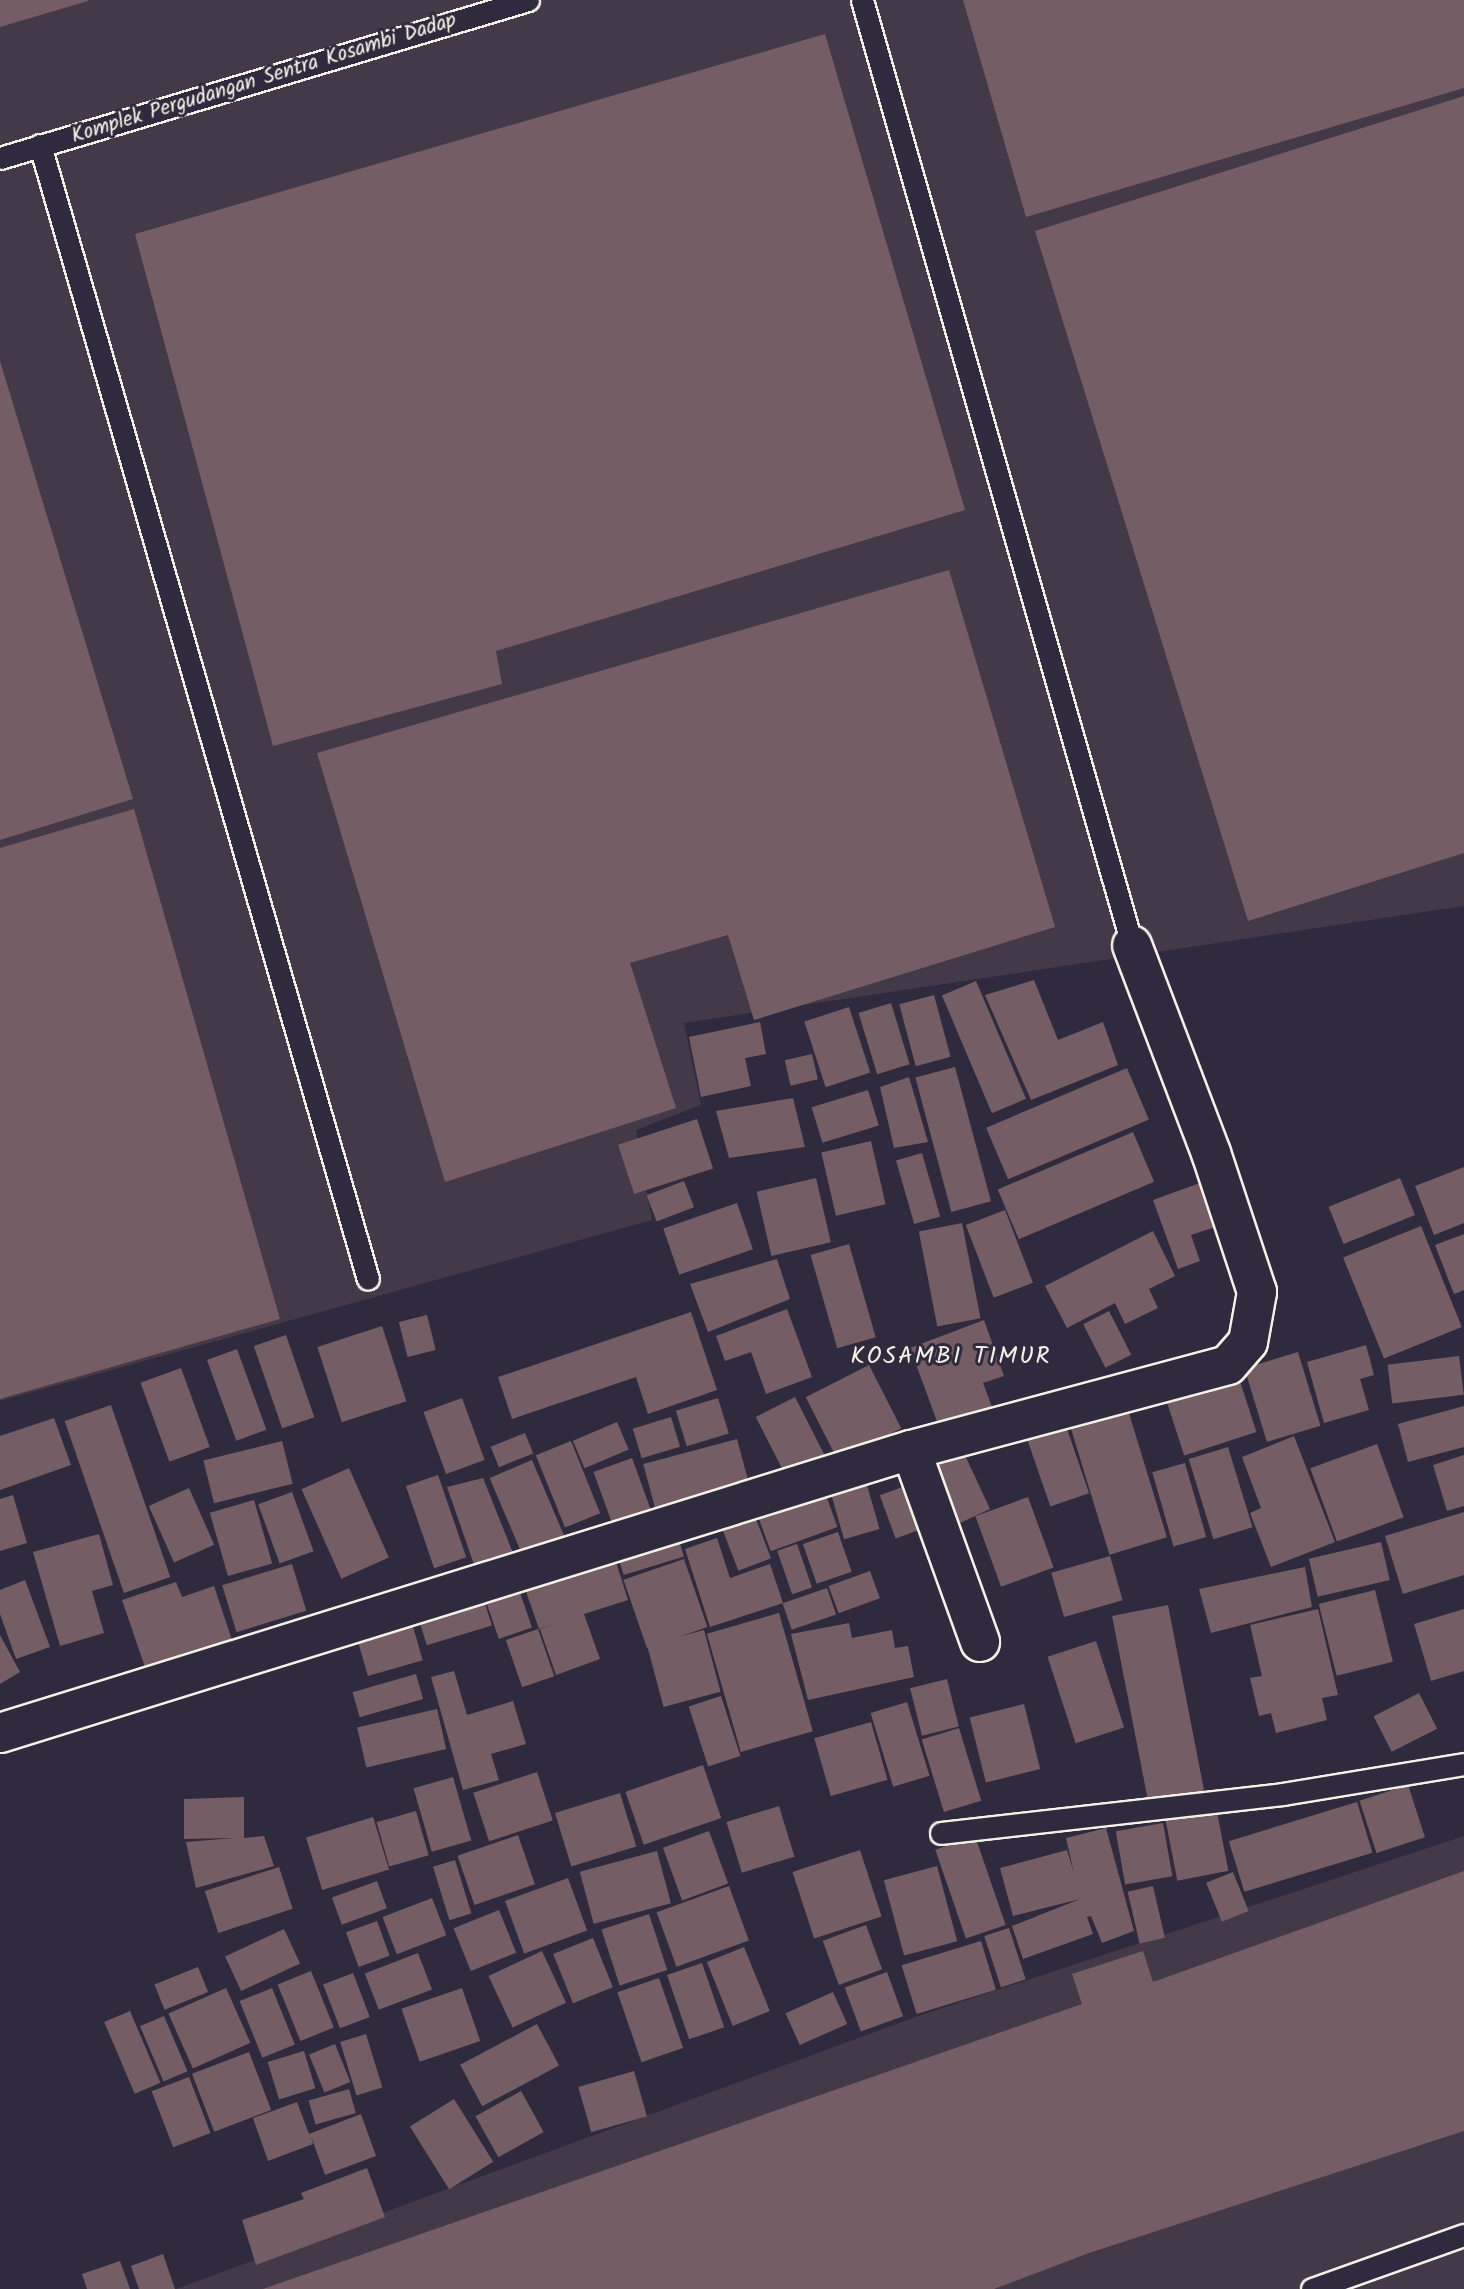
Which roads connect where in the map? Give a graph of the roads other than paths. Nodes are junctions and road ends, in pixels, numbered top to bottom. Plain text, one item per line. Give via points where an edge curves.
1 (527, 0) edge
2 (862, 0) edge
3 (40, 145) junction
4 (0, 158) edge
5 (1132, 945) joint
6 (368, 1279) dead end
7 (911, 1450) junction
8 (980, 1642) dead end
9 (0, 1733) edge
10 (1464, 1764) edge
11 (941, 1833) dead end
12 (1464, 2235) edge
13 (1312, 2289) edge

1 - 3 lane, Komplek Pergudangan Sentra Kosambi Dadap
2 - 5 lane
3 - 4 lane, Komplek Pergudangan Sentra Kosambi Dadap
3 - 6 lane
5 - 7 street via 1162,1034 1211,1153 1257,1292 1248,1342 1228,1365
7 - 8 street
7 - 9 street
10 - 11 lane via 1283,1794
12 - 13 lane

